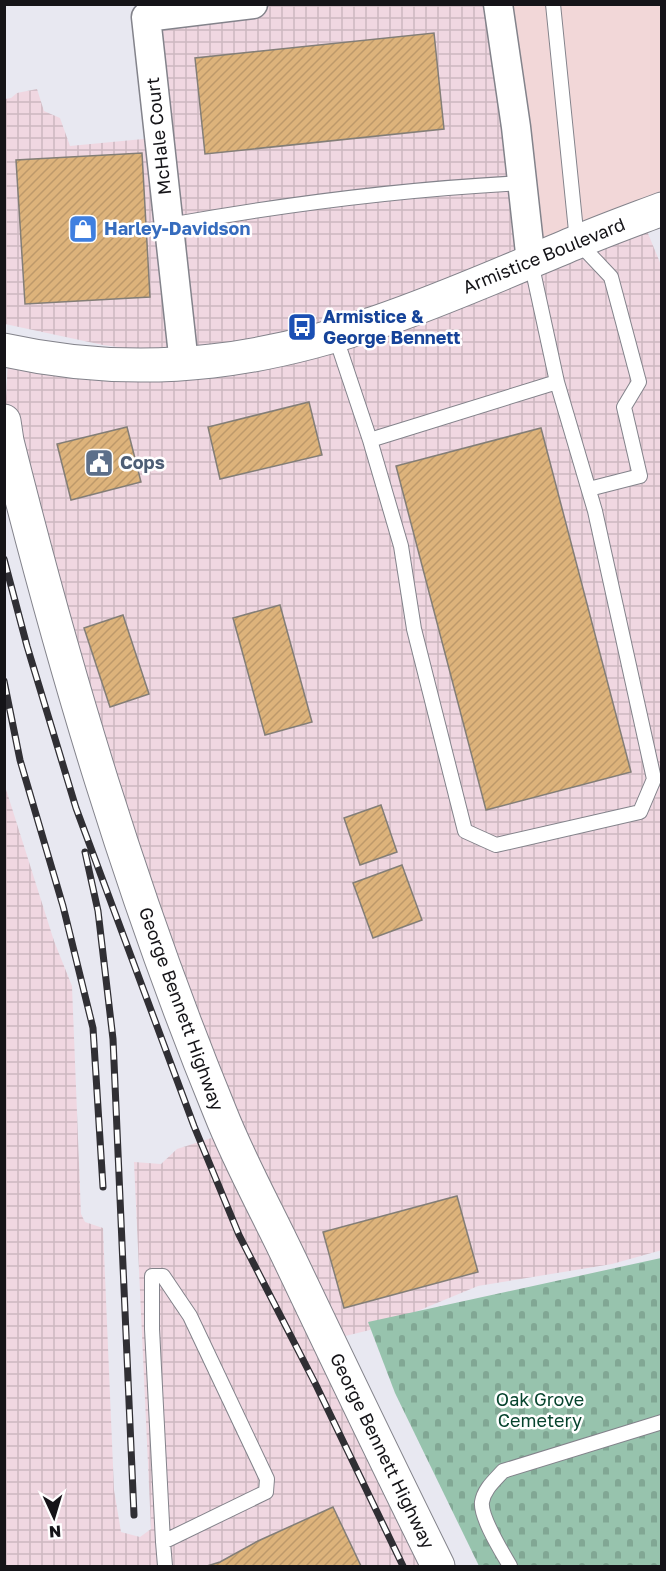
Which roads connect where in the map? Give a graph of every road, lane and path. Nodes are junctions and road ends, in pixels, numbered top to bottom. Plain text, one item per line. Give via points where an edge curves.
1 (253, 4) edge
2 (498, 4) edge
3 (553, 4) edge
4 (522, 183) junction
5 (662, 209) edge
6 (169, 225) junction
7 (578, 241) junction
8 (531, 262) junction
9 (335, 335) junction
10 (4, 350) edge
11 (184, 364) junction
12 (557, 382) junction
13 (4, 421) edge
14 (370, 440) junction
15 (589, 489) junction
16 (662, 1422) edge
17 (163, 1542) junction
18 (165, 1566) edge
19 (438, 1566) edge
20 (510, 1566) edge

1 - 6 street, McHale Court via 146,17
2 - 4 street
3 - 7 lane
4 - 6 lane via 275,206
4 - 8 street
5 - 7 main road, Armistice Boulevard
6 - 11 street, McHale Court
7 - 8 main road, Armistice Boulevard
7 - 15 lane via 611,277 639,382 624,407 640,476
8 - 9 main road, Armistice Boulevard via 411,310
8 - 12 lane
9 - 11 main road, Armistice Boulevard via 243,356
9 - 14 lane
10 - 11 main road, Armistice Boulevard via 117,364
12 - 14 lane
12 - 15 lane
13 - 19 main road, George Bennett Highway via 38,564 73,685 166,974 221,1115
14 - 15 lane via 401,546 414,629 465,831 496,845 640,812 654,779
16 - 20 lane via 503,1471 487,1489 482,1503
17 - 17 lane via 152,1308 152,1276 163,1276 190,1316 267,1479 267,1492
17 - 18 lane

